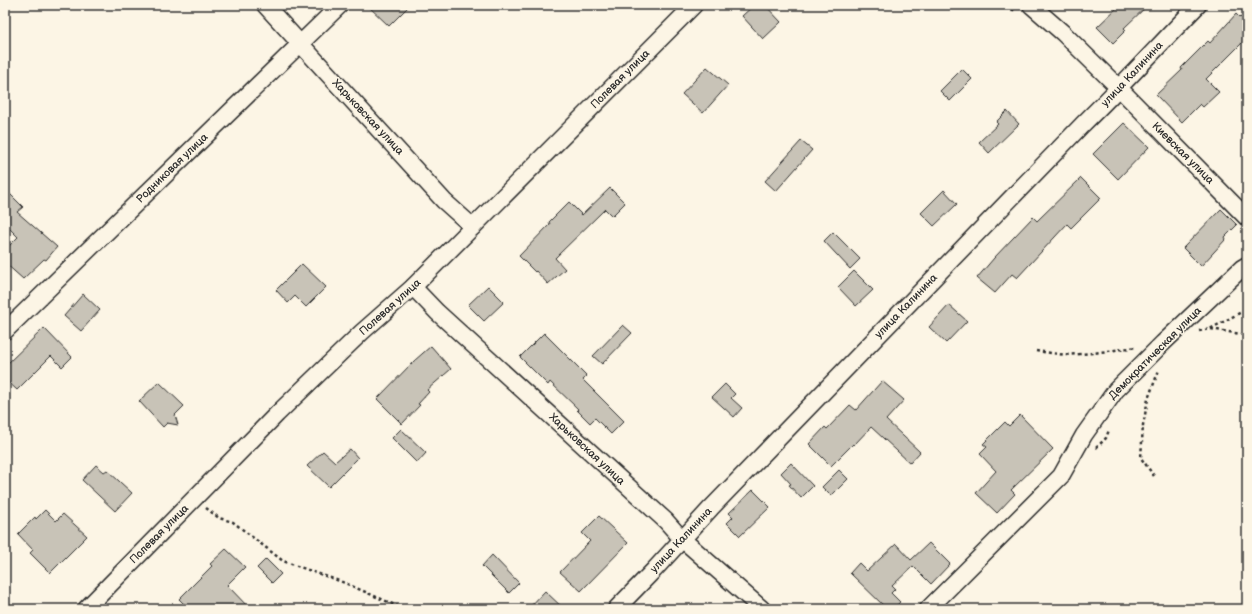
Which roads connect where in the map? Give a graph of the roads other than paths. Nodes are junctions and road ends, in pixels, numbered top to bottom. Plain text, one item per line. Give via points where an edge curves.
1 (265, 5) edge
2 (340, 5) edge
3 (694, 5) edge
4 (1031, 5) edge
5 (1198, 5) edge
6 (300, 44) junction
7 (1120, 89) junction
8 (1247, 218) edge
9 (473, 227) junction
10 (1246, 263) edge
11 (414, 287) junction
12 (5, 331) edge
13 (682, 539) junction
14 (86, 609) edge
15 (616, 609) edge
16 (762, 609) edge
17 (928, 609) edge

1 - 6 street, Харьковская улица
2 - 6 street, Родниковая улица
3 - 9 street, Полевая улица
4 - 7 street, Киевская улица
5 - 7 street, улица Калинина
6 - 9 street, Харьковская улица via 444,201
6 - 12 street, Родниковая улица
7 - 8 street, Киевская улица
7 - 13 street, улица Калинина
9 - 11 street, Полевая улица
10 - 17 street, Демократическая улица via 1116,390 1084,434 1061,476
11 - 13 street, Харьковская улица via 443,317 666,521
11 - 14 street, Полевая улица via 362,332 277,414
13 - 15 street, улица Калинина
13 - 16 street, Харьковская улица

